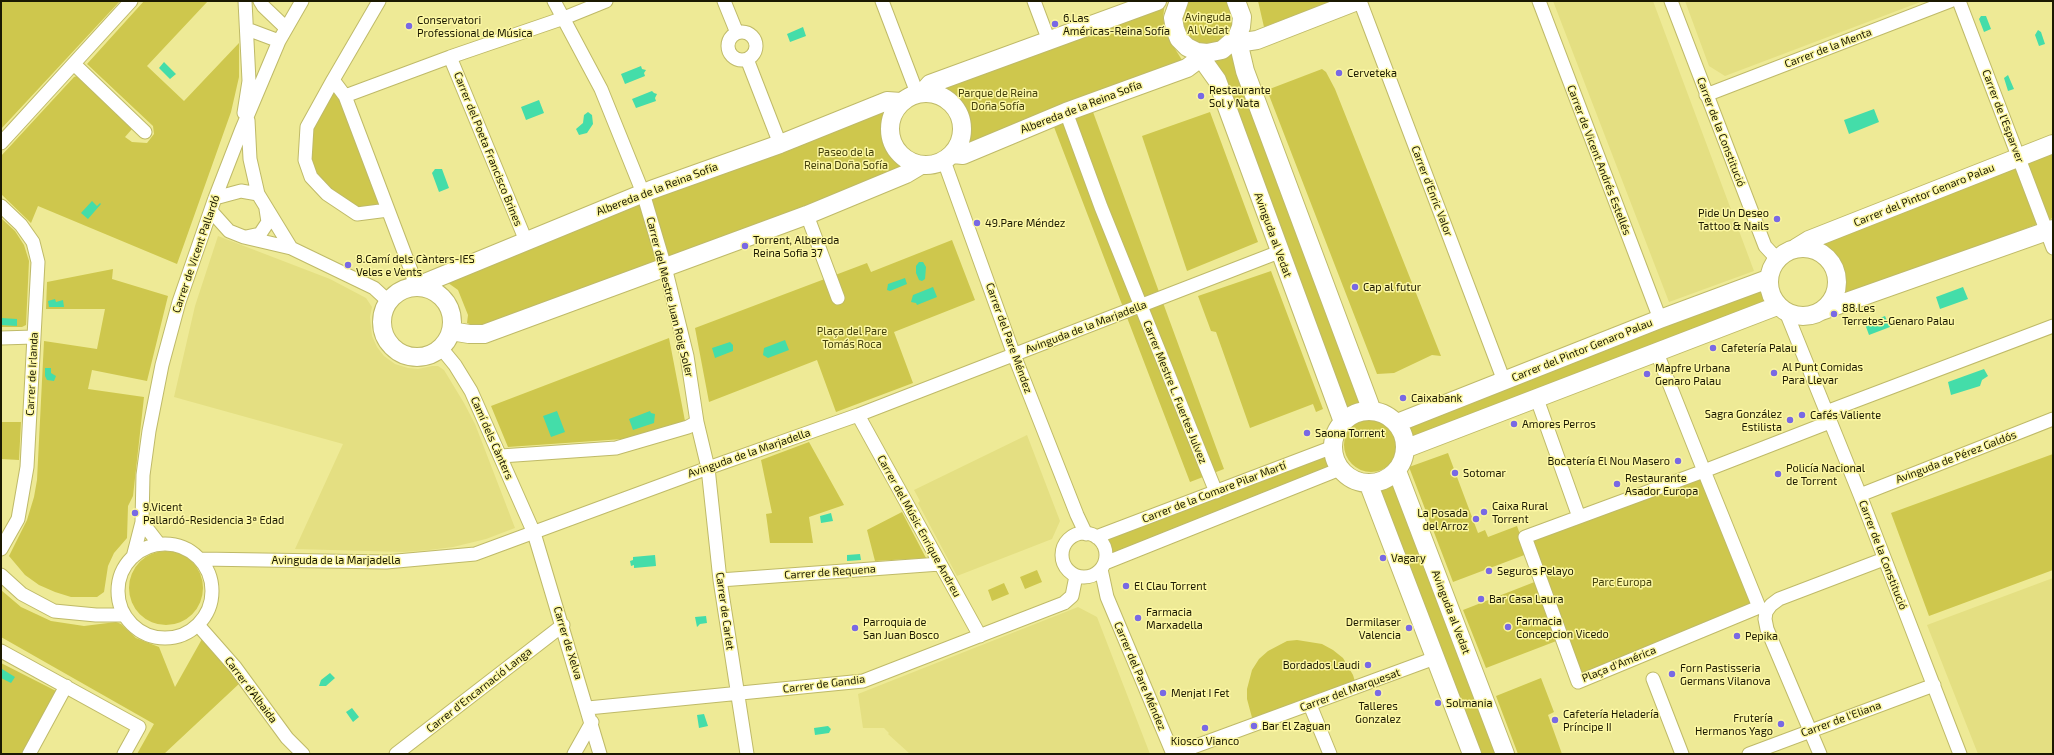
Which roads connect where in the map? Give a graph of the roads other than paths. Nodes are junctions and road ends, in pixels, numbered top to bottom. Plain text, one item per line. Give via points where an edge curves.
1 (132, 1) edge
2 (245, 1) edge
3 (260, 1) edge
4 (302, 1) edge
5 (378, 1) edge
6 (554, 1) edge
7 (606, 1) edge
8 (724, 1) edge
9 (882, 1) edge
10 (1034, 1) edge
11 (1157, 1) edge
12 (1179, 1) edge
13 (1236, 1) edge
14 (1359, 1) edge
15 (1539, 1) edge
16 (1671, 1) edge
17 (1950, 1) edge
18 (1959, 1) edge
19 (564, 18) junction
20 (247, 28) junction
21 (286, 28) junction
22 (737, 33) junction
23 (279, 41) junction
24 (1049, 41) junction
25 (1235, 42) junction
26 (1202, 55) junction
27 (450, 57) junction
28 (747, 59) junction
29 (74, 64) junction
30 (333, 80) junction
31 (920, 93) junction
32 (1706, 95) junction
33 (345, 96) junction
34 (901, 102) junction
35 (1066, 112) junction
36 (247, 116) junction
37 (241, 131) junction
38 (145, 132) dead end
39 (1, 142) edge
40 (780, 144) junction
41 (2053, 144) edge
42 (948, 157) junction
43 (2019, 158) junction
44 (921, 165) junction
45 (643, 193) junction
46 (258, 194) junction
47 (213, 205) junction
48 (1, 206) edge
49 (266, 209) junction
50 (388, 210) junction
51 (807, 215) junction
52 (2050, 230) edge
53 (244, 237) junction
54 (526, 241) junction
55 (291, 248) junction
56 (1796, 248) junction
57 (2053, 248) edge
58 (1280, 252) junction
59 (1777, 259) junction
60 (665, 267) junction
61 (1768, 279) junction
62 (415, 287) junction
63 (838, 298) dead end
64 (388, 300) junction
65 (1141, 306) junction
66 (1782, 309) junction
67 (1822, 311) junction
68 (1660, 319) junction
69 (2053, 326) edge
70 (451, 331) junction
71 (34, 337) junction
72 (1, 338) edge
73 (441, 348) junction
74 (1657, 353) junction
75 (1014, 355) junction
76 (1504, 380) junction
77 (1537, 399) junction
78 (1372, 411) junction
79 (858, 415) junction
80 (1828, 417) junction
81 (2053, 419) edge
82 (697, 422) junction
83 (1343, 422) junction
84 (1397, 423) junction
85 (1333, 447) junction
86 (1406, 448) junction
87 (501, 456) junction
88 (708, 468) junction
89 (1340, 469) junction
90 (1397, 471) junction
91 (1704, 471) junction
92 (1369, 485) junction
93 (1216, 492) junction
94 (1860, 495) junction
95 (1076, 515) junction
96 (1579, 516) junction
97 (142, 522) junction
98 (534, 533) junction
99 (1091, 535) junction
100 (1072, 538) junction
101 (159, 544) junction
102 (1, 549) edge
103 (133, 557) junction
104 (1884, 558) junction
105 (201, 559) junction
106 (940, 564) junction
107 (1103, 566) junction
108 (1, 575) edge
109 (1082, 576) junction
110 (720, 580) junction
111 (1107, 597) junction
112 (118, 598) junction
113 (96, 615) junction
114 (124, 615) junction
115 (563, 625) junction
116 (198, 626) junction
117 (980, 636) junction
118 (1, 651) edge
119 (1436, 658) junction
120 (1653, 679) dead end
121 (1934, 685) junction
122 (66, 686) junction
123 (737, 694) junction
124 (1310, 705) junction
125 (588, 708) junction
126 (592, 722) junction
127 (1809, 730) junction
128 (29, 754) edge
129 (124, 754) edge
130 (303, 754) edge
131 (396, 754) edge
132 (574, 754) edge
133 (600, 754) edge
134 (747, 754) edge
135 (1173, 754) edge
136 (1330, 754) edge
137 (1472, 754) edge
138 (1505, 754) edge
139 (1682, 754) edge
140 (1749, 754) edge
141 (1820, 754) edge
142 (1960, 754) edge

1 - 29 street
2 - 20 street
3 - 21 street via 262,6
4 - 21 street, Carrer de Vicent Pallardó
5 - 30 street
6 - 19 street, Carrer del Mestre Juan Roig Soler
7 - 19 street
8 - 22 street
9 - 31 street
10 - 24 street
11 - 24 street
12 - 26 street, Avinguda al Vedat via 1173,18 1175,29 1183,43
13 - 25 street via 1242,17
14 - 25 street via 1257,40
14 - 76 street, Carrer d'Enric Valor
15 - 68 street, Carrer de Vicent Andrés Estellés
16 - 32 street, Carrer de la Constitució
17 - 32 street, Carrer de la Menta
18 - 43 street, Carrer de l'Esparver
19 - 27 street
19 - 45 street, Carrer del Mestre Juan Roig Soler via 601,89
20 - 23 street
20 - 37 street via 249,81
21 - 23 street, Carrer de Vicent Pallardó
22 - 28 street via 744,32 755,41 753,54
22 - 28 street via 731,37 729,51 733,57
23 - 36 street, Carrer de Vicent Pallardó
24 - 31 street via 930,84
25 - 26 street, Albereda de la Reina Sofía via 1222,50
25 - 78 street
26 - 35 street, Albereda de la Reina Sofía via 1187,68
26 - 58 street, Avinguda al Vedat via 1217,80
27 - 33 street
27 - 54 street, Carrer del Poeta Francisco Brines
28 - 40 street
29 - 38 street
29 - 39 street
30 - 33 street
30 - 50 street via 307,126 305,160 311,177 327,194 358,214
31 - 34 street
31 - 42 street via 932,92 943,96 952,102 958,112 962,122 962,134 959,144
32 - 59 street, Carrer de la Constitució via 1765,246
33 - 50 street
34 - 40 street, Albereda de la Reina Sofía via 887,101
34 - 44 street via 891,116 891,141 907,160
35 - 42 street, Albereda de la Reina Sofía via 963,154
35 - 65 street, Carrer Mestre L. Fuertes Julvez
36 - 37 street, Carrer de Vicent Pallardó
36 - 46 street via 250,160
37 - 47 street, Carrer de Vicent Pallardó
40 - 45 street, Albereda de la Reina Sofía
41 - 43 street, Carrer del Pintor Genaro Palau
42 - 44 street via 932,165
42 - 75 street, Carrer del Pare Méndez
43 - 52 street, Carrer de l'Esparver
43 - 56 street, Carrer del Pintor Genaro Palau via 1809,240
44 - 51 street via 906,174
45 - 54 street, Albereda de la Reina Sofía
45 - 60 street, Carrer del Mestre Juan Roig Soler
46 - 47 street via 242,190
46 - 49 street
47 - 53 street via 229,231
47 - 97 street, Carrer de Vicent Pallardó via 179,302 162,365 143,475
48 - 71 street, Carrer de Irlanda via 21,225 32,242 38,262
49 - 53 street via 268,222 260,234
49 - 55 street
50 - 62 street
51 - 60 street
51 - 63 street
52 - 57 street, Carrer de l'Esparver
52 - 67 street
53 - 55 street
54 - 62 street, Albereda de la Reina Sofía
55 - 64 street via 374,288
56 - 59 street via 1785,252
56 - 67 street via 1811,248 1822,253 1832,263 1837,275 1837,287 1831,302
58 - 65 street, Avinguda de la Marjadella
58 - 83 street, Avinguda al Vedat
59 - 61 street
60 - 70 street via 484,334
60 - 82 street, Carrer del Mestre Juan Roig Soler via 687,356
61 - 66 street via 1772,299
61 - 68 street, Carrer del Pintor Genaro Palau
62 - 64 street via 404,289
62 - 70 street via 428,288 439,294 447,303 452,314
64 - 73 street via 382,320 386,338 393,348 402,355 415,358 427,356
65 - 75 street, Avinguda de la Marjadella
65 - 93 street, Carrer Mestre L. Fuertes Julvez
66 - 67 street via 1795,316 1807,317
66 - 74 street
66 - 80 street, Carrer de la Constitució
68 - 76 street, Carrer del Pintor Genaro Palau
69 - 80 street
70 - 73 street
71 - 72 street
71 - 102 street, Carrer de Irlanda via 27,467 18,519
73 - 87 street, Camí dels Cànters via 471,391
74 - 77 street
74 - 91 street
75 - 79 street, Avinguda de la Marjadella
75 - 95 street, Carrer del Pare Méndez
76 - 84 street, Carrer del Pintor Genaro Palau
77 - 86 street
77 - 96 street
78 - 83 street via 1360,412
78 - 84 street via 1388,415
79 - 88 street, Avinguda de la Marjadella
79 - 106 street, Carrer del Músic Enrique Andreu
80 - 91 street
80 - 94 street, Carrer de la Constitució
81 - 94 street, Avinguda de Pérez Galdós
82 - 87 street via 688,427 616,448
82 - 88 street, Carrer del Mestre Juan Roig Soler
83 - 85 street via 1336,433
84 - 86 street via 1404,435
85 - 89 street via 1335,460
85 - 93 street, Carrer de la Comare Pilar Martí
86 - 90 street via 1403,464
87 - 98 street, Camí dels Cànters
88 - 98 street, Avinguda de la Marjadella
88 - 110 street, Carrer de Carlet
89 - 92 street via 1354,481
89 - 107 street
90 - 92 street via 1382,482
90 - 138 street, Avinguda al Vedat
91 - 96 street, Plaça d'América
91 - 96 street, Plaça d'América via 1759,607 1578,682 1525,537
92 - 119 street
93 - 99 street, Carrer de la Comare Pilar Martí
94 - 104 street, Carrer de la Constitució
95 - 99 street, Carrer del Pare Méndez
95 - 100 street
97 - 101 street
97 - 103 street, Carrer de Vicent Pallardó
98 - 105 street, Avinguda de la Marjadella via 474,554 386,562
98 - 115 street, Carrer de Xelva
99 - 100 street
99 - 107 street via 1106,551
100 - 109 street via 1063,549 1062,557 1069,571
101 - 103 street via 145,548
101 - 105 street via 184,547
103 - 112 street via 121,576
104 - 121 street, Carrer de la Constitució
104 - 127 street via 1779,599 1766,612 1767,630
105 - 116 street via 210,575 213,589 207,615
106 - 110 street, Carrer de Requena
106 - 117 street, Carrer del Músic Enrique Andreu
107 - 109 street
107 - 111 street, Carrer del Pare Méndez
108 - 113 street via 22,594 54,610
109 - 111 street, Carrer del Pare Méndez
109 - 117 street, Carrer de Gandia via 1072,596 1064,603
110 - 123 street, Carrer de Carlet
111 - 135 street, Carrer del Pare Méndez
112 - 113 street
112 - 114 street
113 - 114 street
114 - 116 street via 134,627 146,635 160,639 175,638 189,633
115 - 125 street, Carrer de Xelva
115 - 131 street, Carrer d'Encarnació Langa
116 - 130 street, Carrer d'Albaida via 235,667 287,738
117 - 123 street, Carrer de Gandia via 863,681
118 - 122 street
119 - 124 street, Carrer del Marquesat
119 - 137 street
120 - 139 street
121 - 127 street, Carrer de l'Eliana
121 - 142 street, Carrer de la Constitució
122 - 128 street
122 - 129 street via 139,727
123 - 125 street, Carrer de Gandia
123 - 134 street, Carrer de Carlet
124 - 135 street, Carrer del Marquesat
124 - 136 street
125 - 126 street, Carrer de Xelva
126 - 132 street
126 - 133 street, Carrer de Xelva
127 - 140 street, Carrer de l'Eliana
127 - 141 street

